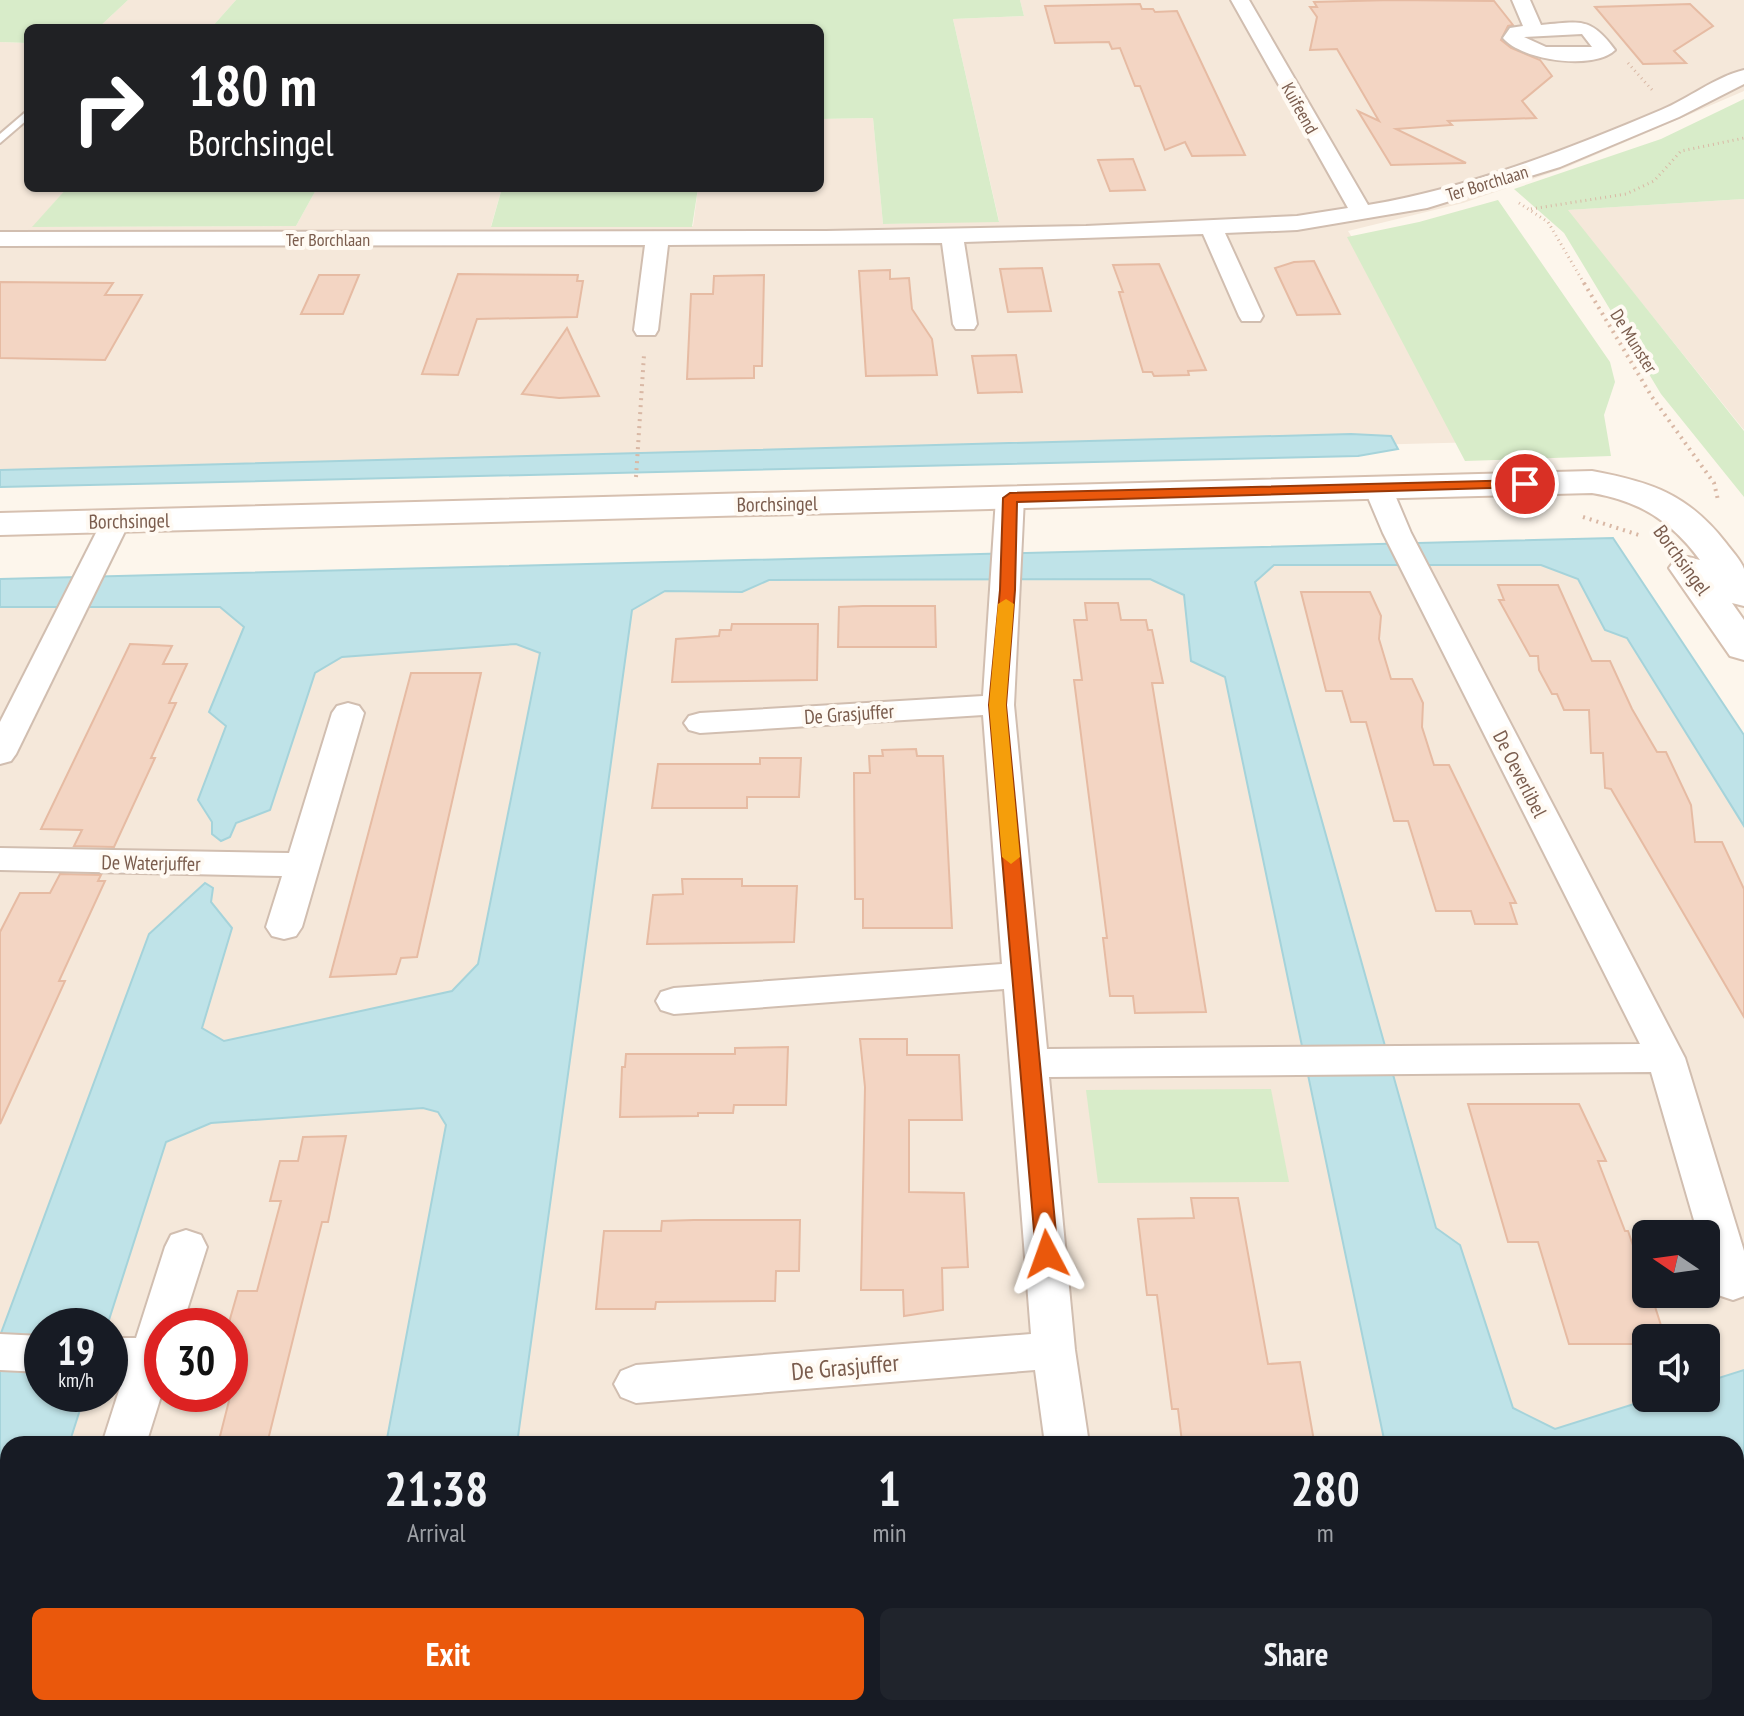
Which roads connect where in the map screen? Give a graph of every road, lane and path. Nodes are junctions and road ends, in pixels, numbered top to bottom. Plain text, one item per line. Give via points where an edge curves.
1 (1240, 0) edge
2 (1521, 0) edge
3 (1605, 50) joint
4 (1744, 76) edge
5 (1672, 113) junction
6 (24, 117) edge
7 (1744, 138) edge
8 (0, 140) edge
9 (1482, 184) junction
10 (1530, 209) junction
11 (1362, 214) junction
12 (1212, 229) junction
13 (952, 236) junction
14 (657, 238) junction
15 (0, 239) edge
16 (1251, 316) dead end
17 (965, 324) dead end
18 (646, 330) joint
19 (1554, 484) junction
20 (1378, 488) junction
21 (635, 489) dead end
22 (1010, 498) junction
23 (1720, 510) dead end
24 (116, 521) junction
25 (0, 524) edge
26 (1744, 595) edge
27 (1744, 648) edge
28 (998, 705) junction
29 (348, 713) dead end
30 (700, 723) dead end
31 (0, 754) edge
32 (0, 859) edge
33 (302, 865) junction
34 (284, 927) dead end
35 (1021, 975) junction
36 (674, 1001) dead end
37 (1666, 1058) junction
38 (1031, 1063) junction
39 (186, 1247) dead end
40 (1733, 1283) dead end
41 (1054, 1350) junction
42 (0, 1352) edge
43 (24, 1353) edge
44 (130, 1357) edge
45 (636, 1384) dead end
46 (125, 1436) edge
47 (1066, 1436) edge

1 - 11 street, Kuifeend
2 - 3 street via 1534,30 1517,32 1513,38 1524,48 1575,54
3 - 5 path via 1619,54
4 - 5 street, Ter Borchlaan
5 - 9 street, Ter Borchlaan
6 - 8 lane
7 - 10 path via 1681,151 1654,181 1626,194
9 - 10 path, De Munster
9 - 11 street, Ter Borchlaan
10 - 23 path, De Munster via 1548,222 1652,397 1714,483
11 - 12 street, Ter Borchlaan
12 - 13 street, Ter Borchlaan
12 - 16 street
13 - 14 street, Ter Borchlaan
13 - 17 street
14 - 15 street, Ter Borchlaan
14 - 18 street
18 - 21 path
19 - 20 main road, Borchsingel
19 - 26 main road, Borchsingel via 1625,487 1675,508
19 - 27 main road, Borchsingel via 1604,494 1649,516
20 - 22 main road, Borchsingel
20 - 37 street, De Oeverlibel
22 - 24 main road, Borchsingel
22 - 28 street
24 - 25 main road, Borchsingel
24 - 31 street
28 - 30 street, De Grasjuffer
28 - 35 street
29 - 33 street
32 - 33 street, De Waterjuffer
33 - 34 street
35 - 36 street
35 - 38 street
37 - 38 street
37 - 40 street, De Oeverlibel
38 - 41 street
39 - 44 street
41 - 45 street, De Grasjuffer
41 - 47 street
42 - 43 street
44 - 46 street

